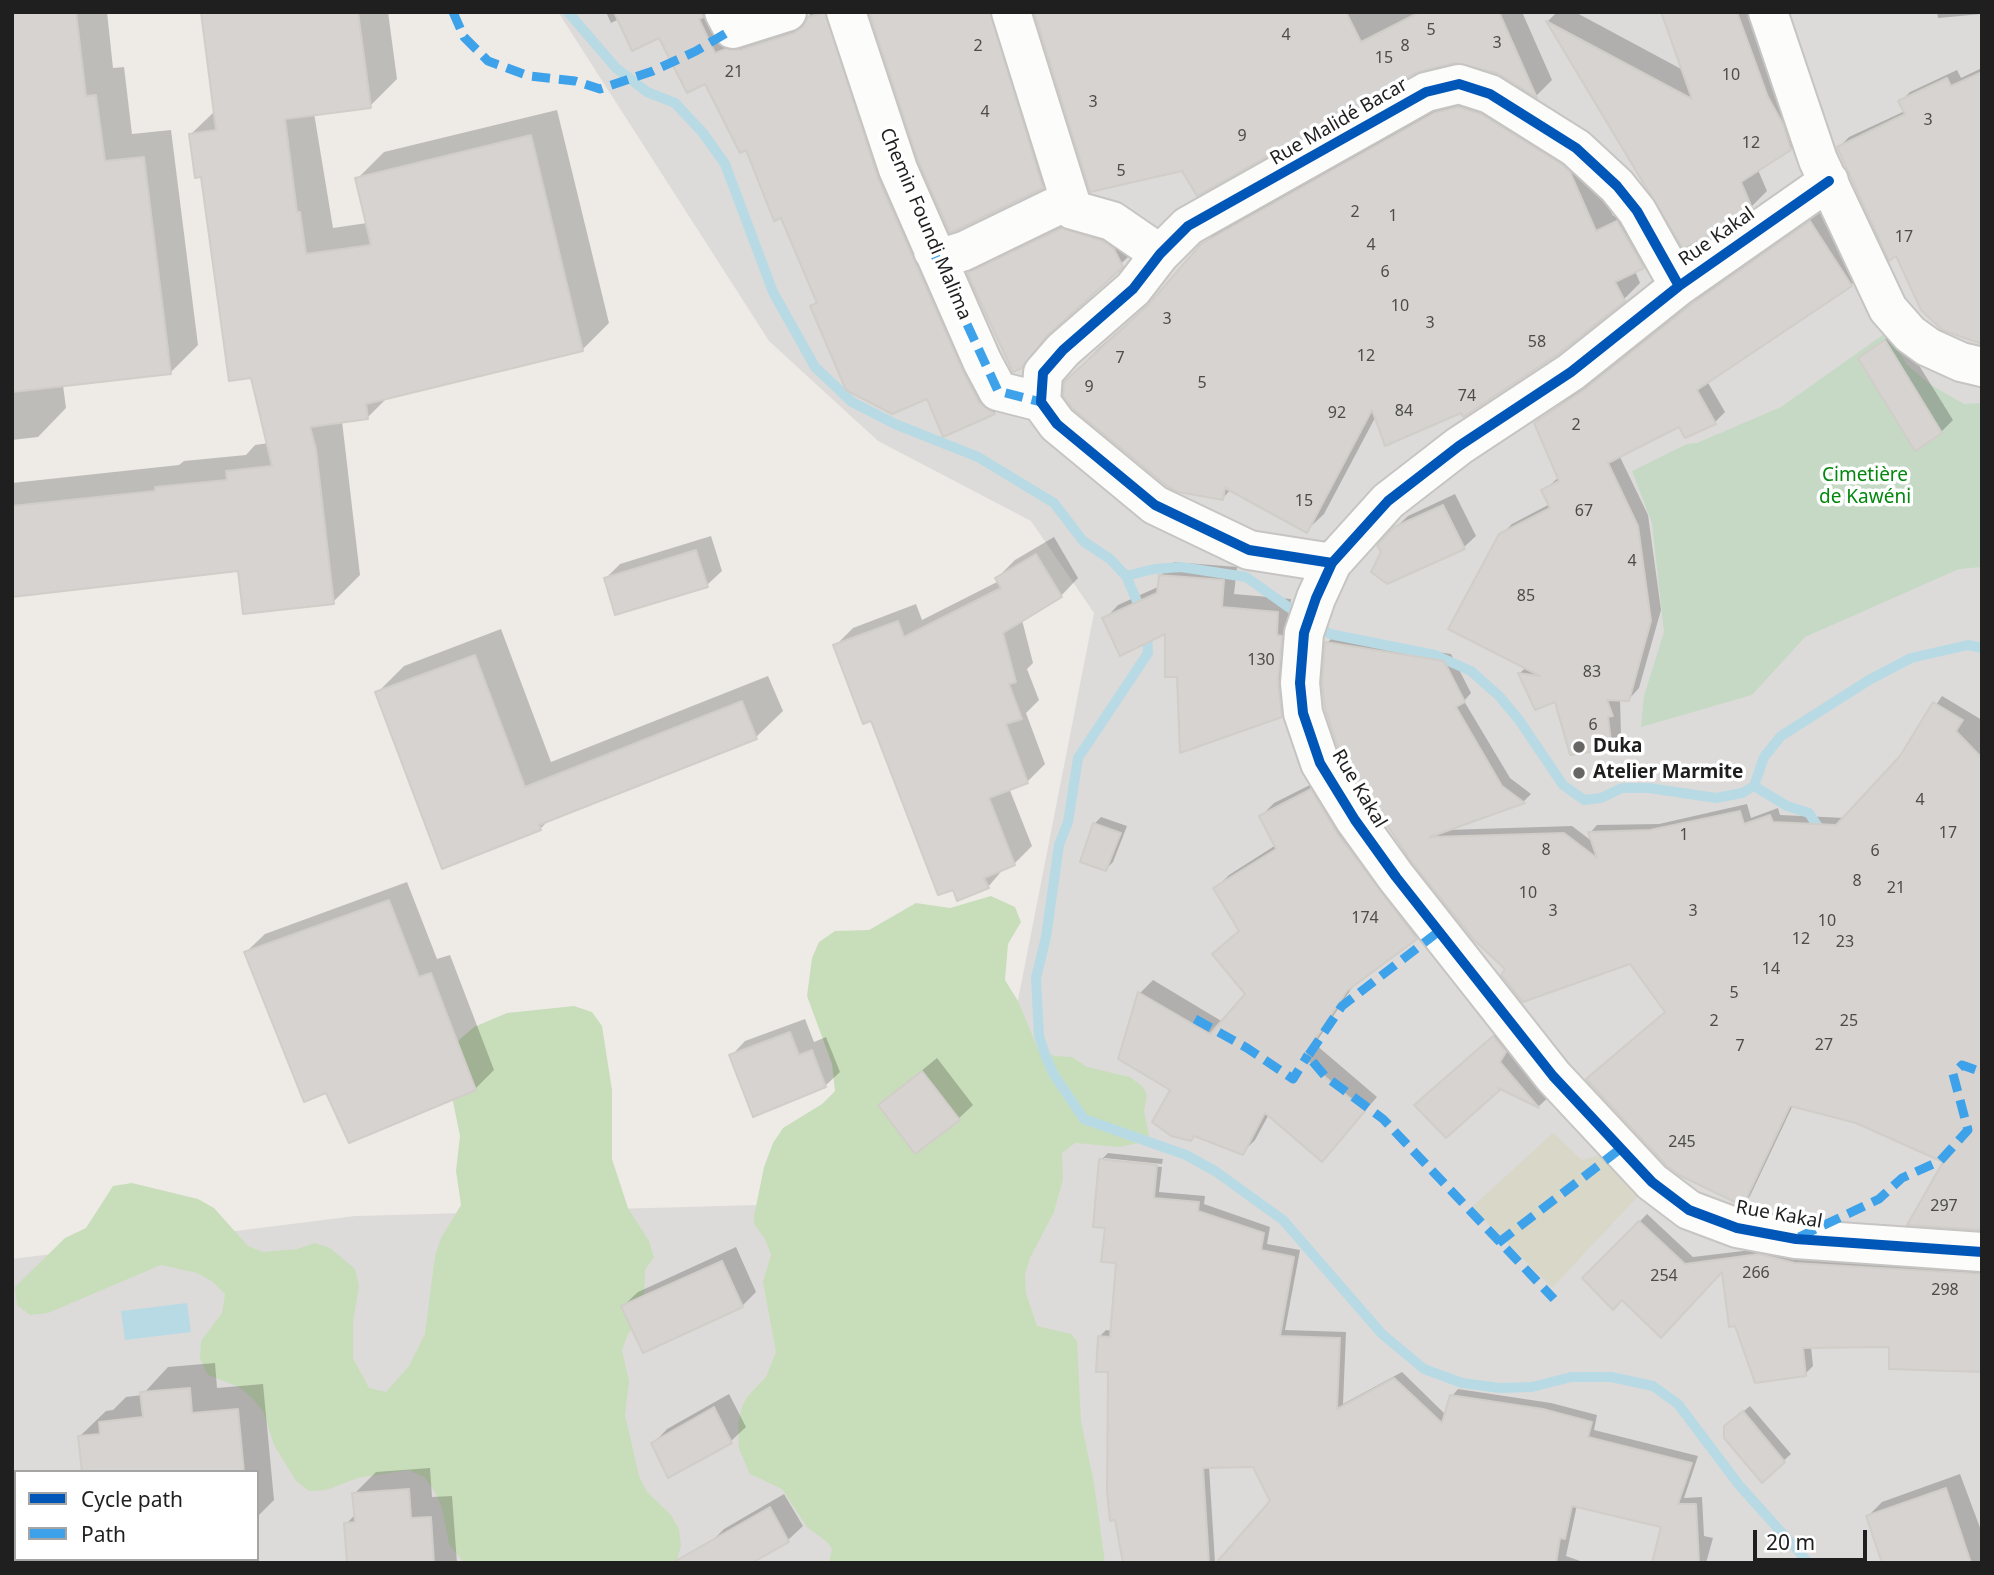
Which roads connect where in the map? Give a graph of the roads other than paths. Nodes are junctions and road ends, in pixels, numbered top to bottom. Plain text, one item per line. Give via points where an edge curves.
1 (787, 12) edge
2 (846, 12) edge
3 (1011, 12) edge
4 (1768, 12) edge
5 (729, 20) edge
6 (1829, 181) junction
7 (1069, 200) junction
8 (933, 251) junction
9 (1160, 254) junction
10 (1679, 286) junction
11 (1982, 367) edge
12 (1041, 402) junction
13 (1332, 563) junction
14 (1982, 1252) edge

1 - 5 street
2 - 8 street, Chemin Foundi Malima via 898,169
3 - 7 street
4 - 6 street via 1806,128
6 - 10 street, Rue Kakal
6 - 11 street via 1888,309 1928,347
7 - 8 street via 964,251 948,256
7 - 9 street via 1073,210 1112,221
8 - 12 street, Chemin Foundi Malima via 998,391
9 - 10 street, Rue Malidé Bacar via 1188,226 1347,134 1426,92 1459,84 1490,94 1576,148 1637,211
9 - 12 street, Rue Malidé Bacar via 1133,289 1063,349 1043,373
10 - 13 street, Rue Kakal via 1572,372 1459,446 1388,501
12 - 13 street via 1074,440 1155,505 1249,550
13 - 14 street, Rue Kakal via 1310,615 1300,683 1303,713 1320,762 1355,820 1438,932 1536,1055 1652,1182 1689,1210 1737,1228 1796,1239

